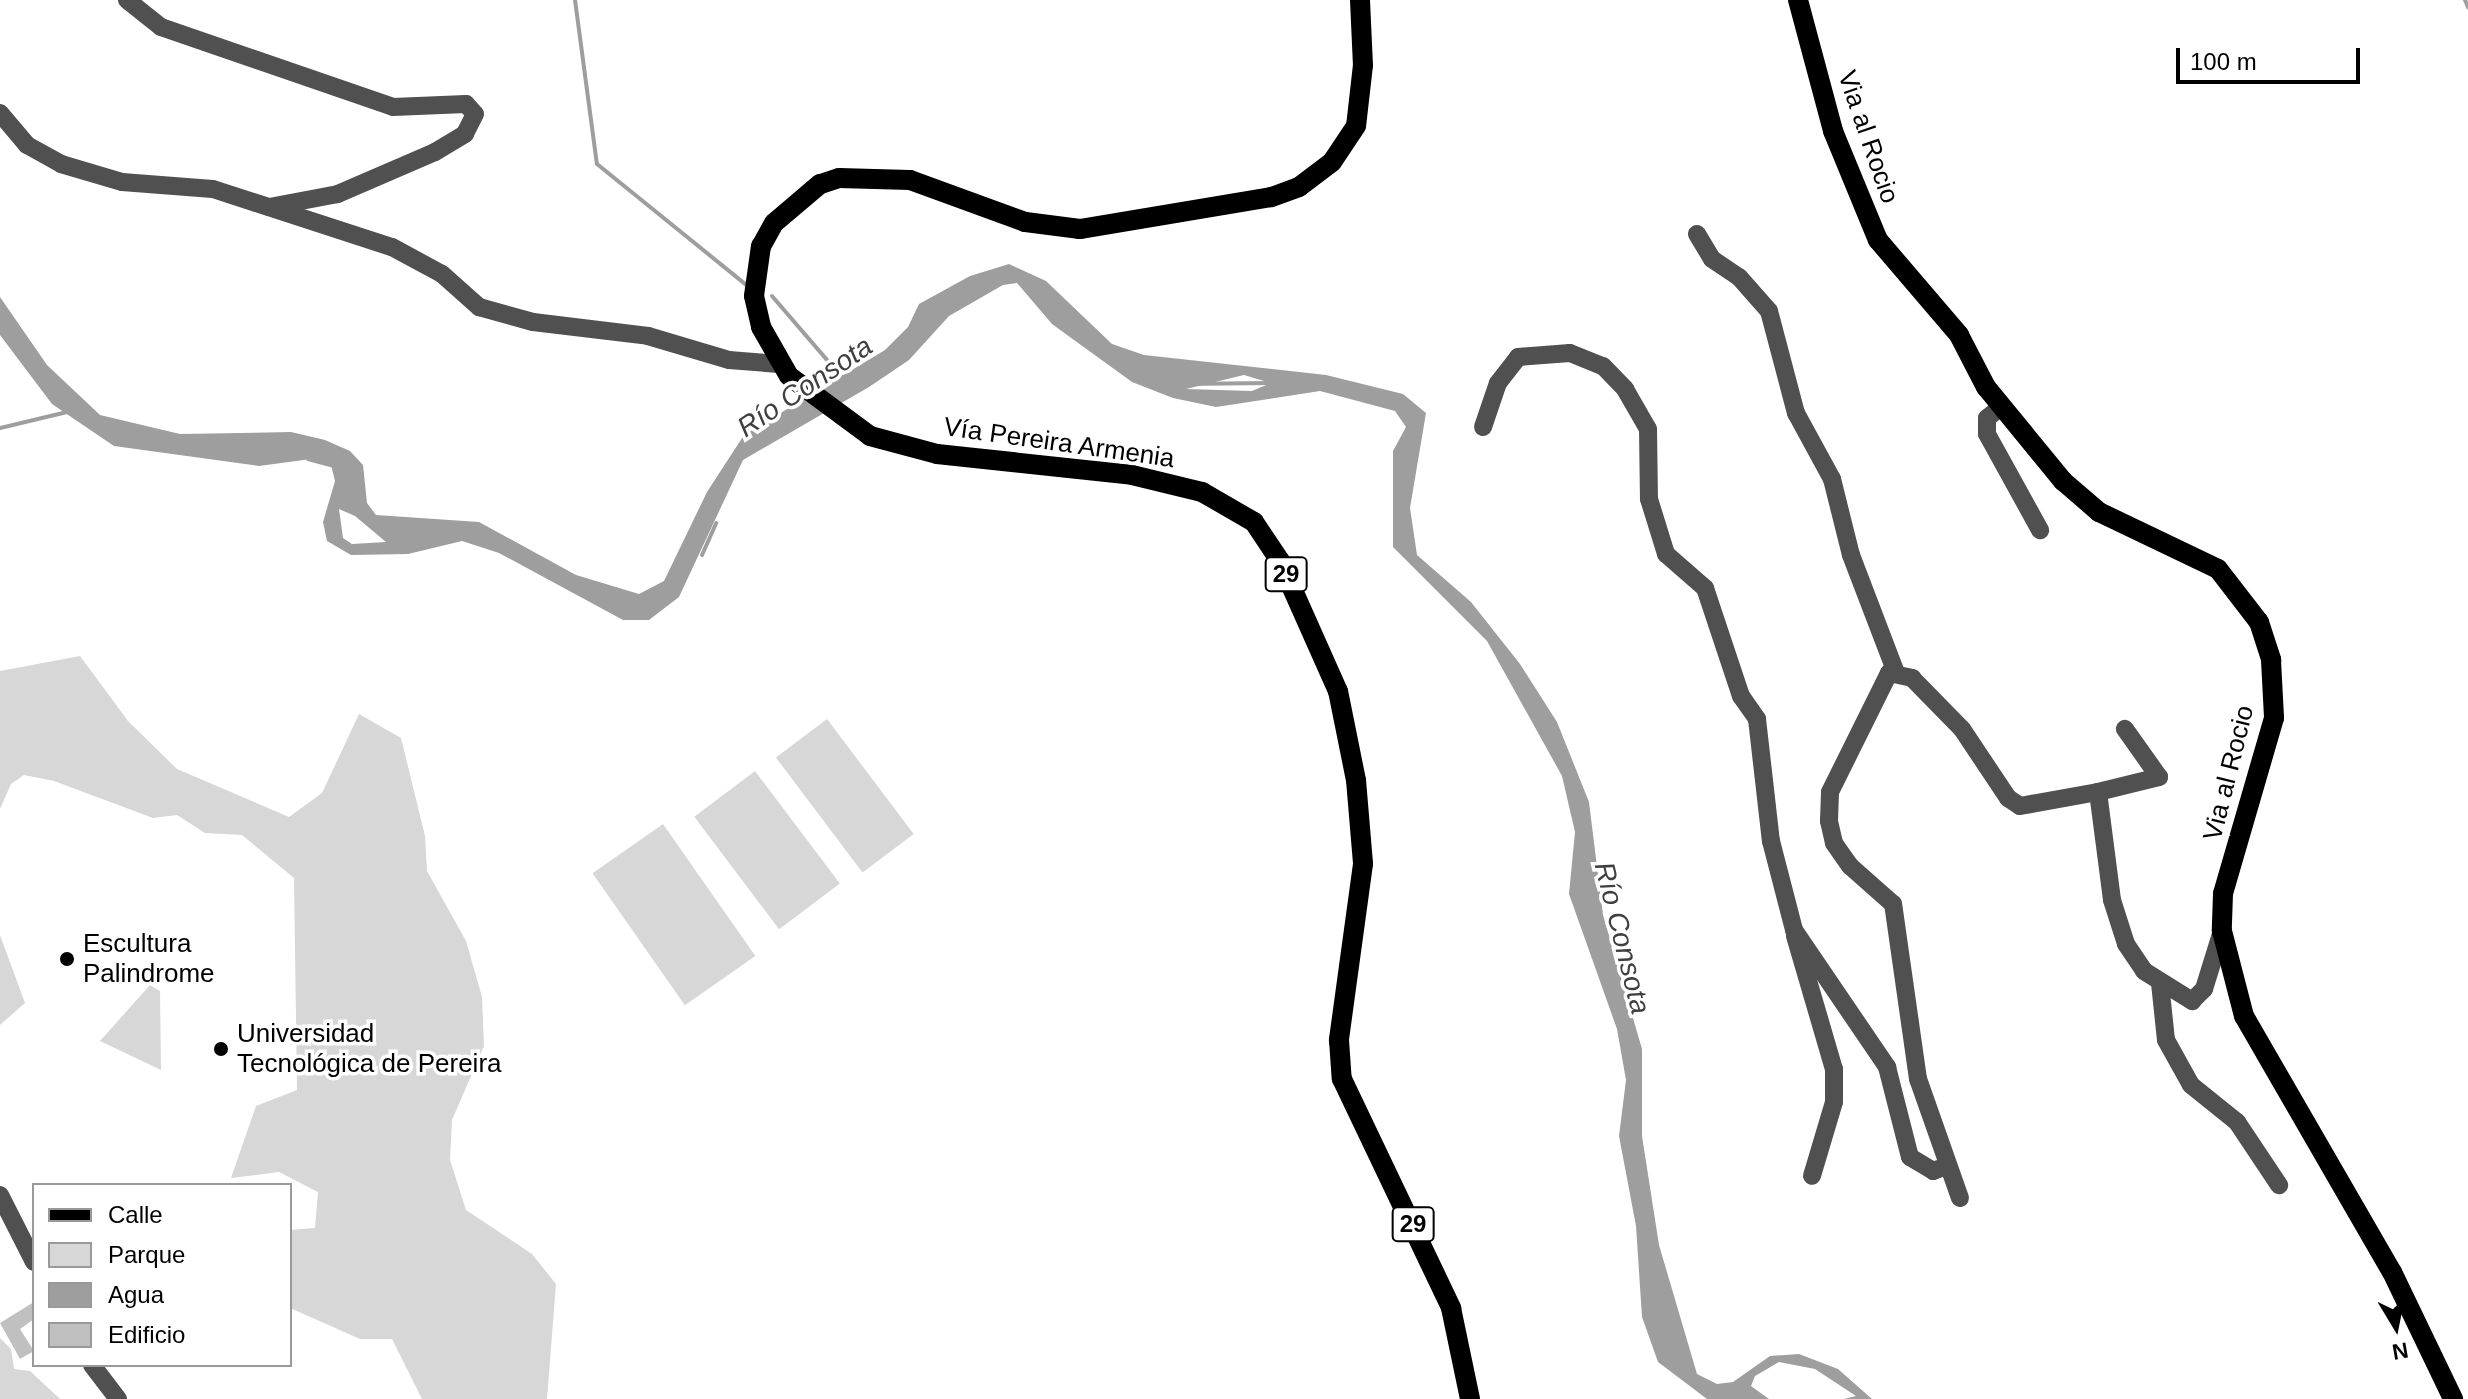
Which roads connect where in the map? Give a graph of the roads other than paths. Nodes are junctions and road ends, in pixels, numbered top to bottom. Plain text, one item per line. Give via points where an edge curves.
1 (127, 0) edge
2 (1360, 0) edge
3 (1798, 0) edge
4 (0, 113) edge
5 (269, 207) junction
6 (1697, 234) dead end
7 (779, 364) junction
8 (2002, 406) junction
9 (1483, 427) dead end
10 (2040, 530) dead end
11 (1895, 670) junction
12 (2125, 729) dead end
13 (2098, 792) junction
14 (1794, 930) junction
15 (2222, 931) junction
16 (2160, 983) junction
17 (1947, 1166) junction
18 (1812, 1176) dead end
19 (2279, 1185) dead end
20 (0, 1195) edge
21 (1960, 1198) dead end
22 (32, 1258) edge
23 (94, 1367) edge
24 (118, 1399) edge
25 (1470, 1399) edge
26 (2453, 1399) edge

1 - 5 street via 161,27 393,107 466,104 475,114 465,134 435,152 338,194
2 - 7 main road, 29 via 1363,65 1356,126 1316,176 1271,197 1080,229 1025,222 910,180 864,175 820,184 774,223 756,268 761,327
3 - 8 main road, Via al Rocio via 1842,158 1878,240 1959,335
4 - 5 street via 27,145 61,164 122,182 213,189
5 - 7 street via 419,258 479,307 533,322 648,336 729,360
6 - 11 street via 1712,259 1739,277 1769,311 1796,413 1832,479 1851,555
7 - 25 main road, Vía Pereira Armenia / 29 via 807,392 870,436 937,454 1132,475 1202,492 1254,522 1280,561 1338,691 1356,780 1363,864 1339,1040 1342,1079 1451,1308
8 - 10 street via 1987,418 1987,434
8 - 15 main road, Via al Rocio via 2063,481 2099,512 2218,569 2259,622 2271,660 2274,718 2223,894
9 - 14 street via 1498,383 1518,357 1570,353 1603,366 1625,389 1648,429 1649,499 1666,554 1705,588 1741,696 1757,719 1771,841
11 - 13 street via 1912,678 1962,729 2008,798 2020,806
11 - 17 street via 1884,679 1876,710 1830,792 1829,821 1834,843 1850,866 1893,904 1918,1079
12 - 13 street via 2159,777
13 - 16 street via 2121,929 2144,971
14 - 17 street via 1887,1067 1910,1157 1933,1171
14 - 18 street via 1796,953 1834,1069 1834,1102
15 - 16 street via 2204,989 2192,1001
15 - 26 main road, Via al Rocio via 2244,1016 2392,1272
16 - 19 street via 2166,1040 2191,1085 2237,1122
17 - 21 street
20 - 22 street
23 - 24 street

